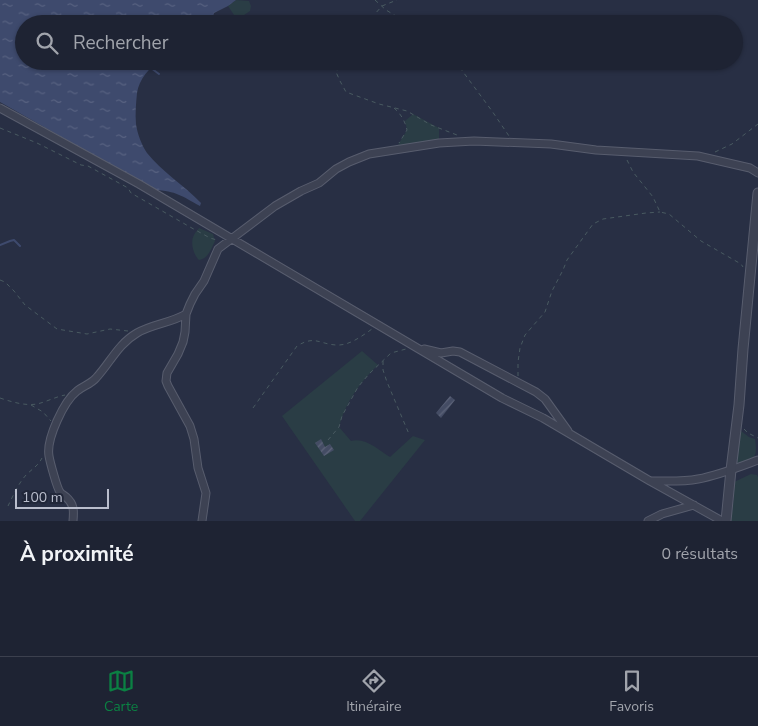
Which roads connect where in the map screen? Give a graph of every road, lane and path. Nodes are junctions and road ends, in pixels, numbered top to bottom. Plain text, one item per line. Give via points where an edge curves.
1 (375, 0) edge
2 (397, 0) edge
3 (382, 6) junction
4 (374, 15) edge
5 (396, 15) edge
6 (338, 70) edge
7 (462, 70) edge
8 (393, 107) junction
9 (0, 108) edge
10 (758, 124) edge
11 (0, 128) edge
12 (459, 136) dead end
13 (514, 143) junction
14 (395, 150) junction
15 (623, 152) junction
16 (703, 157) junction
17 (758, 173) edge
18 (758, 193) edge
19 (660, 212) junction
20 (228, 241) junction
21 (750, 276) junction
22 (0, 280) edge
23 (186, 314) junction
24 (378, 325) junction
25 (139, 332) junction
26 (415, 347) junction
27 (383, 360) junction
28 (518, 375) dead end
29 (77, 391) junction
30 (0, 398) edge
31 (30, 404) junction
32 (253, 408) dead end
33 (738, 418) junction
34 (55, 425) junction
35 (409, 434) dead end
36 (569, 434) junction
37 (758, 438) edge
38 (328, 440) dead end
39 (43, 457) dead end
40 (758, 460) edge
41 (731, 470) junction
42 (650, 481) junction
43 (694, 505) junction
44 (8, 506) dead end
45 (73, 521) edge
46 (202, 521) edge
47 (648, 521) edge
48 (724, 521) edge

1 - 3 path
2 - 3 path
3 - 4 path
3 - 5 path
6 - 8 path via 346,92
7 - 13 path
8 - 12 path via 407,110 431,125
8 - 14 path via 405,121 407,130
9 - 20 street via 140,184
10 - 16 path via 732,144
11 - 20 path via 88,166 210,238
13 - 14 street via 439,143
13 - 15 street
14 - 20 street via 370,154 336,169 319,184 275,206
15 - 16 street
15 - 19 path
16 - 17 street via 750,168
18 - 21 street
19 - 21 path via 668,214 700,241 741,264
19 - 28 path via 602,219 593,224 567,260 546,312 525,335 520,348
20 - 23 street via 218,249
20 - 24 street
21 - 33 street
22 - 25 path via 24,305 57,329 87,334 110,329
23 - 25 street
23 - 46 street via 183,342 166,381 194,439 206,493
24 - 26 street
24 - 32 path via 345,344 313,341 297,346
25 - 29 street via 119,348 95,380
26 - 27 path via 391,353
26 - 36 street
26 - 36 street via 441,353 460,352 536,392
27 - 35 path via 387,382
27 - 38 path via 358,387 339,426
29 - 31 path
29 - 34 street
30 - 31 path
31 - 34 path
33 - 37 path via 748,433
33 - 41 street
34 - 45 street via 48,454 60,492 72,502
36 - 42 street
39 - 44 path via 25,476
40 - 41 street
41 - 42 street via 680,482
41 - 48 street
42 - 43 street
43 - 47 street
43 - 48 street

